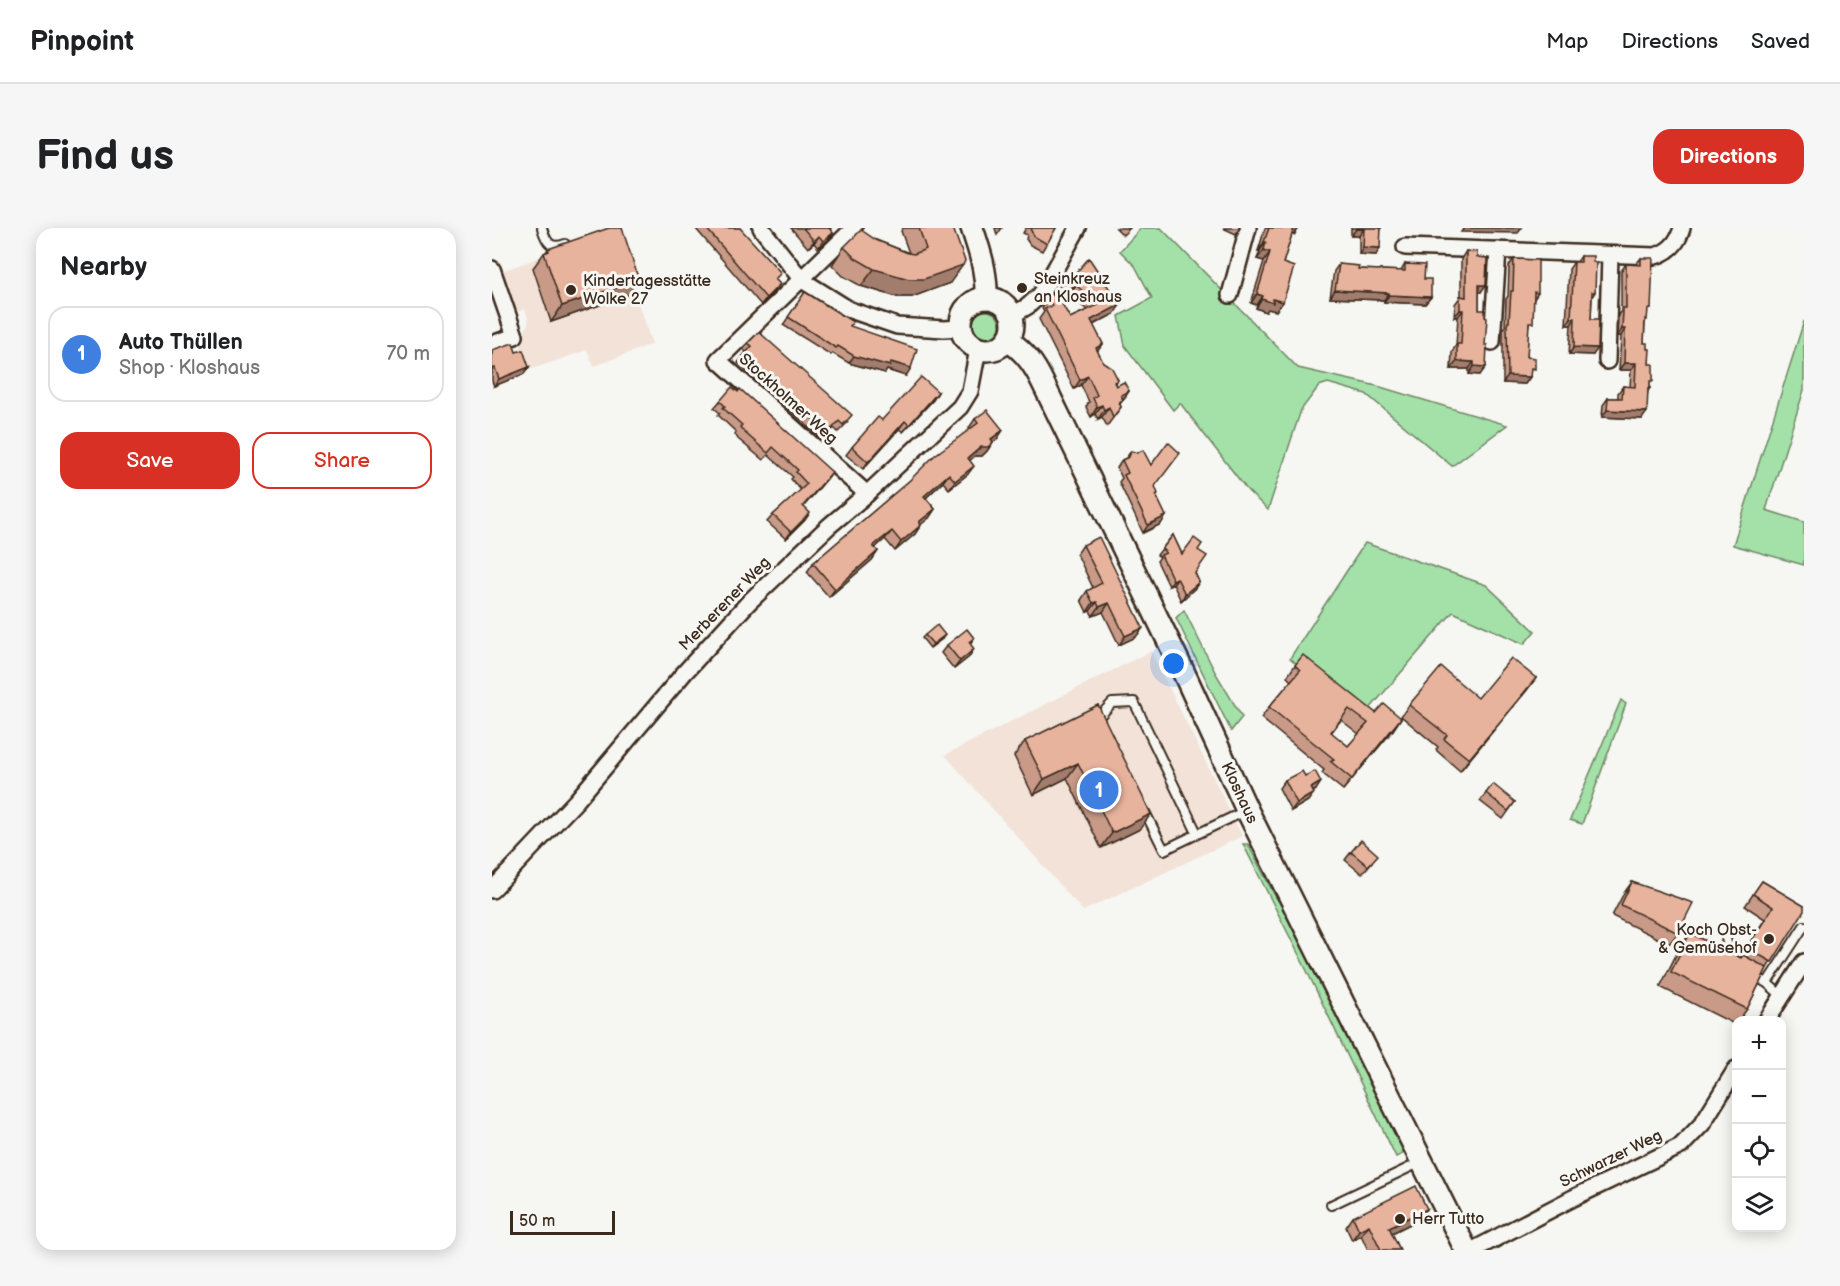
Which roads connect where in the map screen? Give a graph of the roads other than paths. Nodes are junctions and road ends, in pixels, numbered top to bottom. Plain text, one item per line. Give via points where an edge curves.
1 (542, 228) edge
2 (761, 228) edge
3 (855, 228) edge
4 (972, 228) edge
5 (1078, 228) edge
6 (1248, 228) edge
7 (1682, 228) edge
8 (577, 240) edge
9 (1405, 247) dead end
10 (1498, 250) junction
11 (1610, 255) junction
12 (492, 269) edge
13 (802, 280) junction
14 (1230, 295) dead end
15 (986, 298) junction
16 (1011, 316) junction
17 (961, 328) junction
18 (1492, 342) dead end
19 (492, 344) edge
20 (1015, 346) junction
21 (978, 349) junction
22 (1607, 361) dead end
23 (867, 494) junction
24 (1102, 729) edge
25 (1138, 800) edge
26 (1247, 810) junction
27 (1197, 833) junction
28 (492, 890) edge
29 (1804, 926) edge
30 (1726, 938) dead end
31 (1804, 962) edge
32 (1740, 967) edge
33 (1749, 973) edge
34 (1767, 983) junction
35 (1782, 996) junction
36 (1770, 1016) edge
37 (1736, 1070) edge
38 (1421, 1162) junction
39 (1331, 1205) dead end
40 (1466, 1250) edge
41 (1473, 1250) edge

1 - 8 lane via 550,245 558,247
2 - 13 street
3 - 13 street
4 - 15 main road via 987,280
5 - 16 street via 1041,294
6 - 14 street
7 - 11 street via 1674,245 1664,253
9 - 10 street
10 - 11 street
10 - 18 street
11 - 22 street
12 - 19 street via 515,336
13 - 17 street via 850,310 897,326
13 - 23 street, Stockholmer Weg via 718,360
15 - 16 main road via 1002,303
15 - 17 main road via 964,311
16 - 20 main road
17 - 21 main road via 967,341
20 - 21 main road
20 - 26 main road, Kloshaus via 1034,364
21 - 23 street, Merberener Weg via 970,391 960,407
23 - 28 street, Merberener Weg via 749,602 577,800
24 - 27 lane via 1097,719 1112,703 1134,702
25 - 27 lane via 1164,850
26 - 27 lane
26 - 38 main road, Kloshaus
29 - 34 lane
30 - 32 lane via 1730,962
31 - 35 street
33 - 34 lane
34 - 35 lane
35 - 36 street
37 - 41 street, Schwarzer Weg via 1701,1124 1681,1146
38 - 39 lane
38 - 40 main road, Kloshaus

